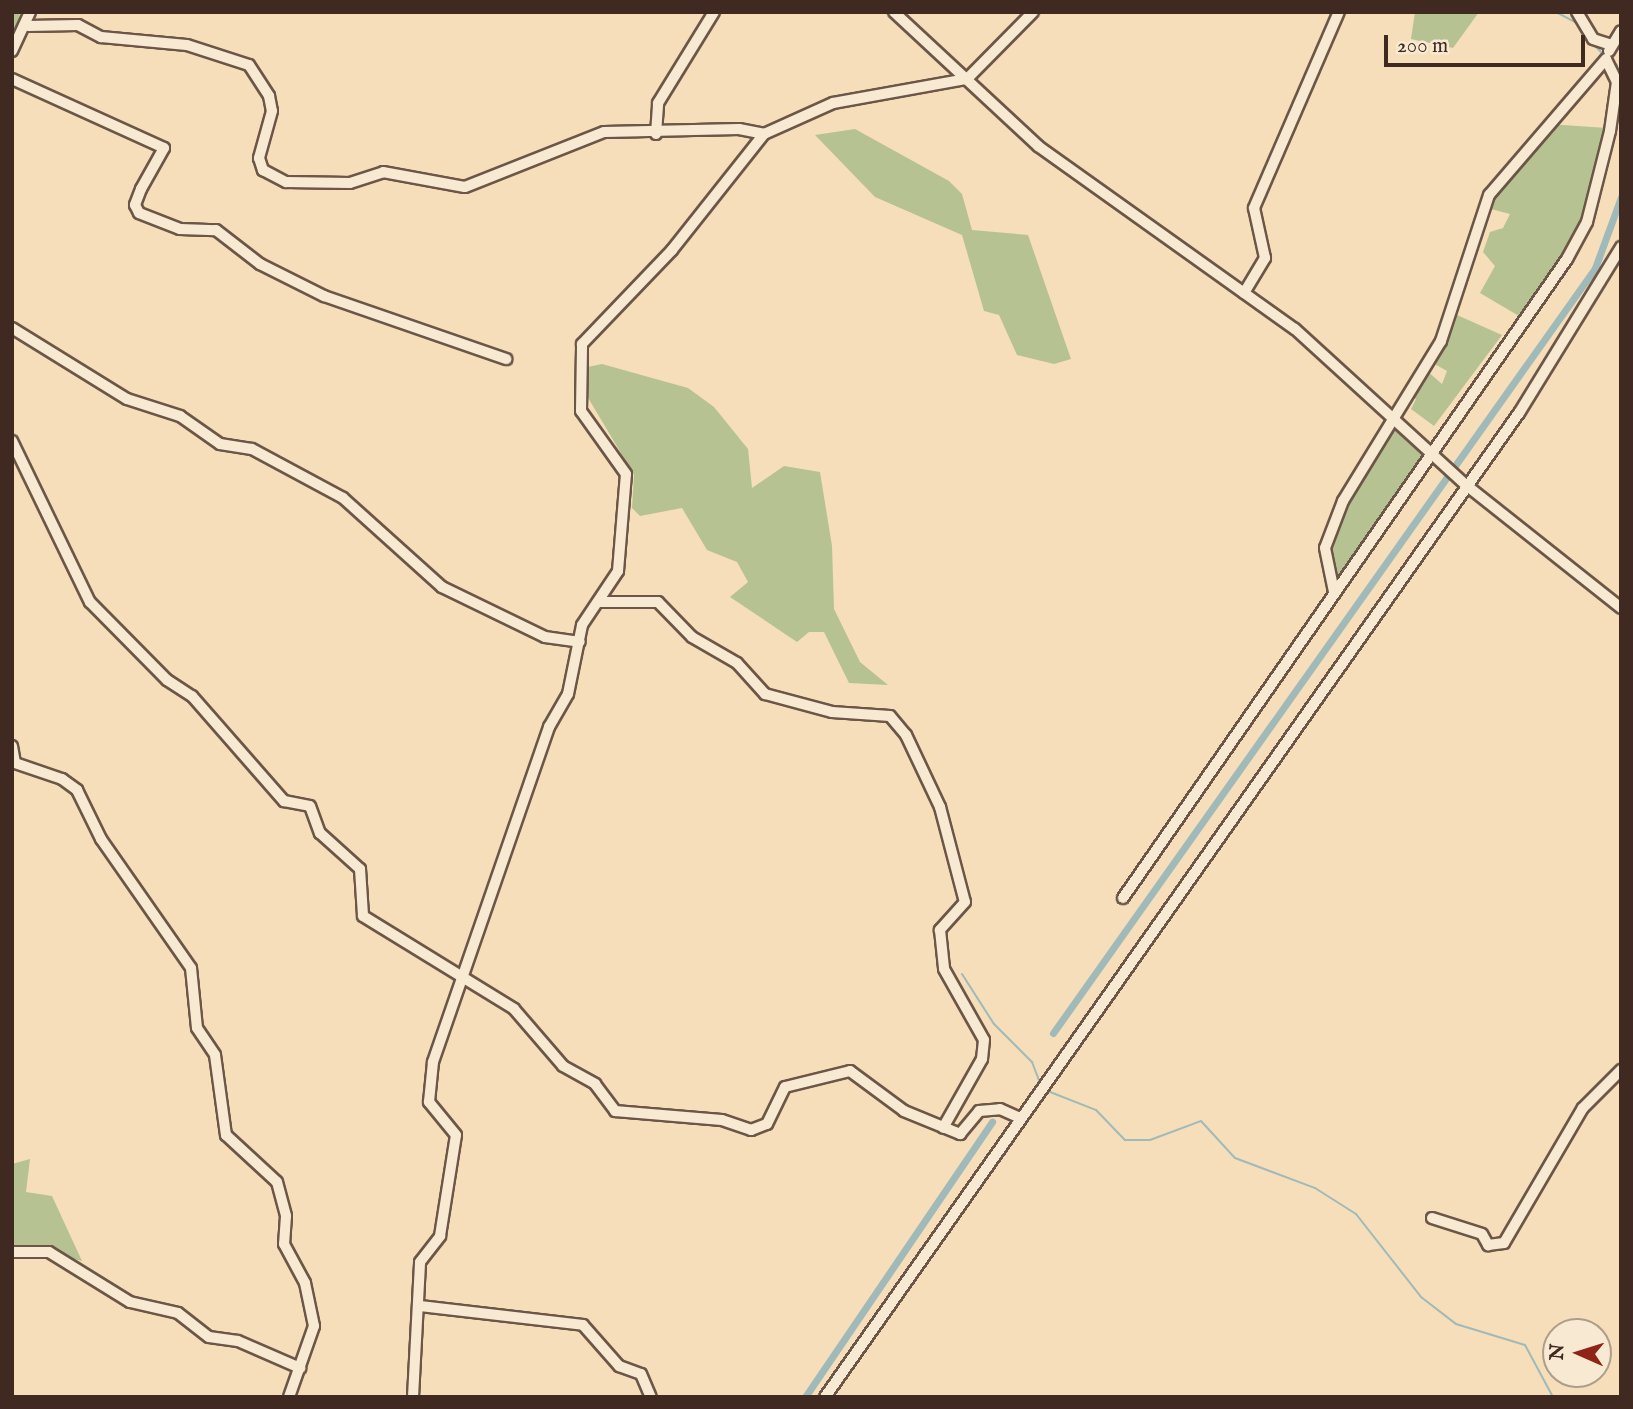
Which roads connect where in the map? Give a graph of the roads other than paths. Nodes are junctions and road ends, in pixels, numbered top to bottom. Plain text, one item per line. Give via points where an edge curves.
1 (30, 12) edge
2 (714, 12) edge
3 (894, 12) edge
4 (1033, 12) edge
5 (1339, 12) edge
6 (1577, 12) edge
7 (29, 26) junction
8 (1621, 31) edge
9 (12, 51) edge
10 (12, 79) edge
11 (967, 79) junction
12 (656, 134) junction
13 (764, 134) junction
14 (1621, 247) edge
15 (1244, 293) junction
16 (12, 328) edge
17 (506, 359) dead end
18 (1395, 415) junction
19 (12, 441) edge
20 (1434, 455) junction
21 (1466, 485) junction
22 (1334, 592) junction
23 (598, 602) junction
24 (1621, 608) edge
25 (580, 642) junction
26 (12, 746) edge
27 (13, 763) edge
28 (1123, 898) dead end
29 (464, 974) junction
30 (1621, 1070) edge
31 (1020, 1118) junction
32 (943, 1128) junction
33 (1432, 1218) dead end
34 (12, 1252) edge
35 (420, 1306) junction
36 (300, 1368) junction
37 (289, 1397) edge
38 (414, 1397) edge
39 (651, 1397) edge
40 (825, 1397) edge

1 - 7 street
2 - 12 street via 658,103
3 - 11 street
4 - 11 street
5 - 15 street via 1254,208 1265,258
6 - 8 street via 1593,39 1610,50
7 - 9 street
7 - 12 street via 78,25 101,37 187,45 248,65 271,103 263,170 286,182 351,183 383,172 465,187 604,132
10 - 17 street via 164,148 141,189 135,205 139,212 180,229 216,230 260,264 324,296
11 - 13 street via 833,103
11 - 15 street via 1038,146
12 - 13 street via 739,128
13 - 23 street via 672,250 582,344 582,411 626,474 628,491 618,570
14 - 21 street via 1599,291
15 - 18 street
16 - 25 street via 127,399 180,416 220,444 252,449 343,498 442,587 545,637
18 - 20 street
18 - 20 street via 1458,301 1489,195 1606,59 1617,82 1587,222 1540,304
18 - 22 street via 1349,489 1325,548
19 - 29 street via 90,602 167,680 192,696 284,801 310,806 320,833 360,869 363,916
20 - 21 street via 1460,474
20 - 22 street
21 - 24 street
21 - 31 street
22 - 28 street
23 - 25 street via 582,625
23 - 32 street via 658,602 692,638 737,663 765,694 832,712 890,716 906,735 940,807 965,902 940,930 944,969 984,1040 982,1059
25 - 29 street via 568,694 549,727
26 - 27 street
27 - 36 street via 77,790 101,839 191,968 197,1028 215,1055 226,1135 277,1182 286,1216 284,1244 305,1283 314,1326
29 - 32 street via 514,1009 562,1066 595,1084 615,1111 722,1120 751,1130 767,1125 785,1087 850,1071 904,1111
29 - 35 street via 433,1062 429,1102 456,1135 440,1236 420,1262
30 - 33 street via 1583,1108 1504,1243 1488,1245 1482,1234
31 - 32 street via 1000,1109 979,1111 960,1134
31 - 40 street
34 - 36 street via 48,1252 130,1302 178,1312 209,1337 238,1341
35 - 38 street
35 - 39 street via 583,1325 619,1366 641,1374
36 - 37 street

